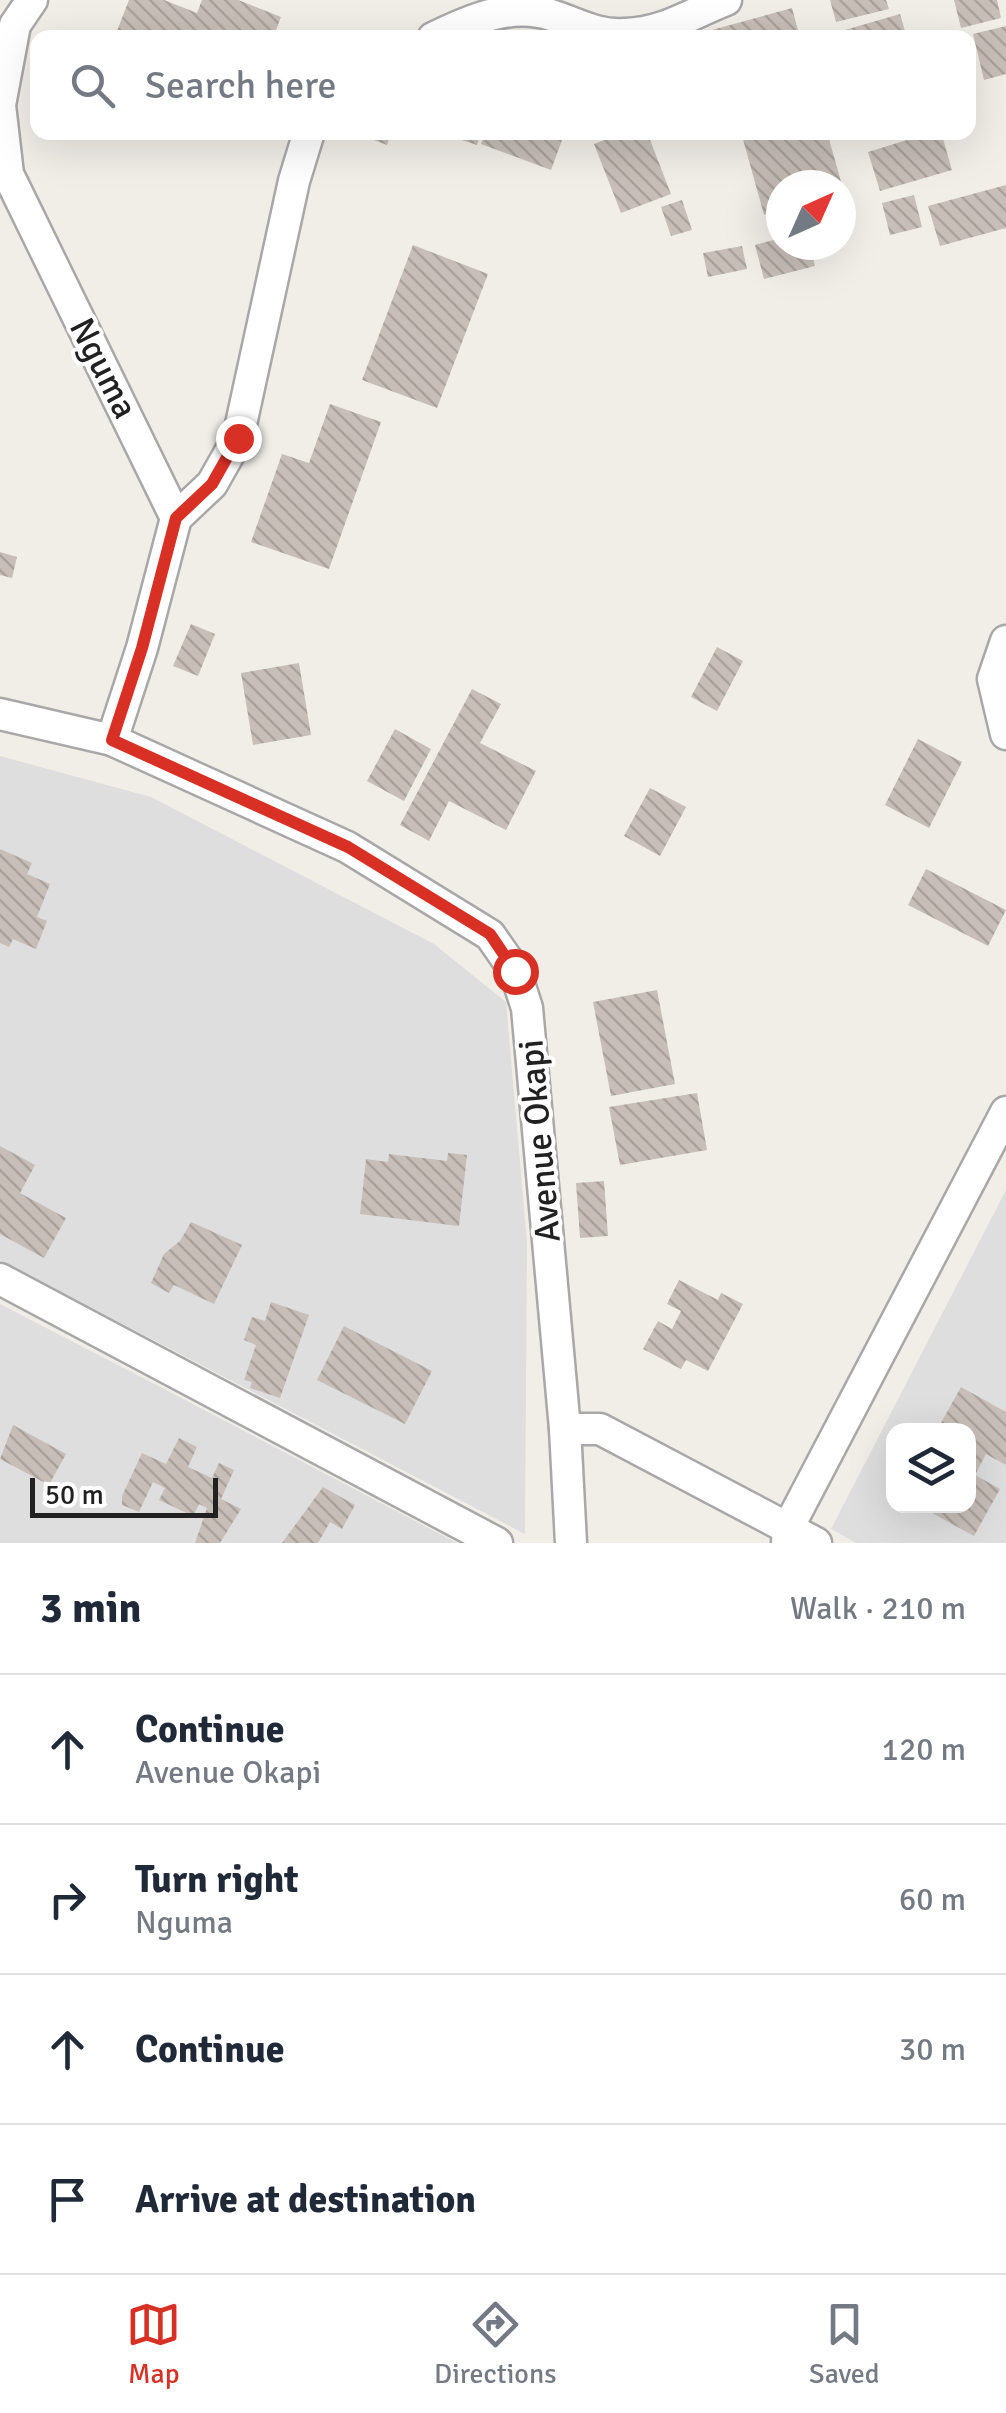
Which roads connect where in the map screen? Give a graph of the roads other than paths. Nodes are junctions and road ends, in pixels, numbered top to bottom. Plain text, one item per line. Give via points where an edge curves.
1 (32, 0) edge
2 (726, 0) edge
3 (450, 30) edge
4 (587, 30) edge
5 (655, 30) edge
6 (307, 140) edge
7 (176, 518) junction
8 (1006, 641) edge
9 (0, 714) edge
10 (1006, 734) edge
11 (112, 740) junction
12 (1006, 1112) edge
13 (0, 1279) edge
14 (565, 1428) junction
15 (788, 1536) edge
16 (479, 1539) edge
17 (571, 1543) edge
18 (816, 1543) edge

1 - 7 street, Nguma via 15,25 0,105 8,174
2 - 5 street
3 - 4 street via 520,9
6 - 7 street via 238,438 212,484
7 - 11 street
8 - 10 street via 993,679
9 - 11 street, Avenue Okapi
11 - 14 street, Avenue Okapi via 348,847 490,934 515,971 527,1008
12 - 15 street
13 - 16 street
14 - 15 street via 600,1430
14 - 17 street, Avenue Okapi
15 - 18 street

